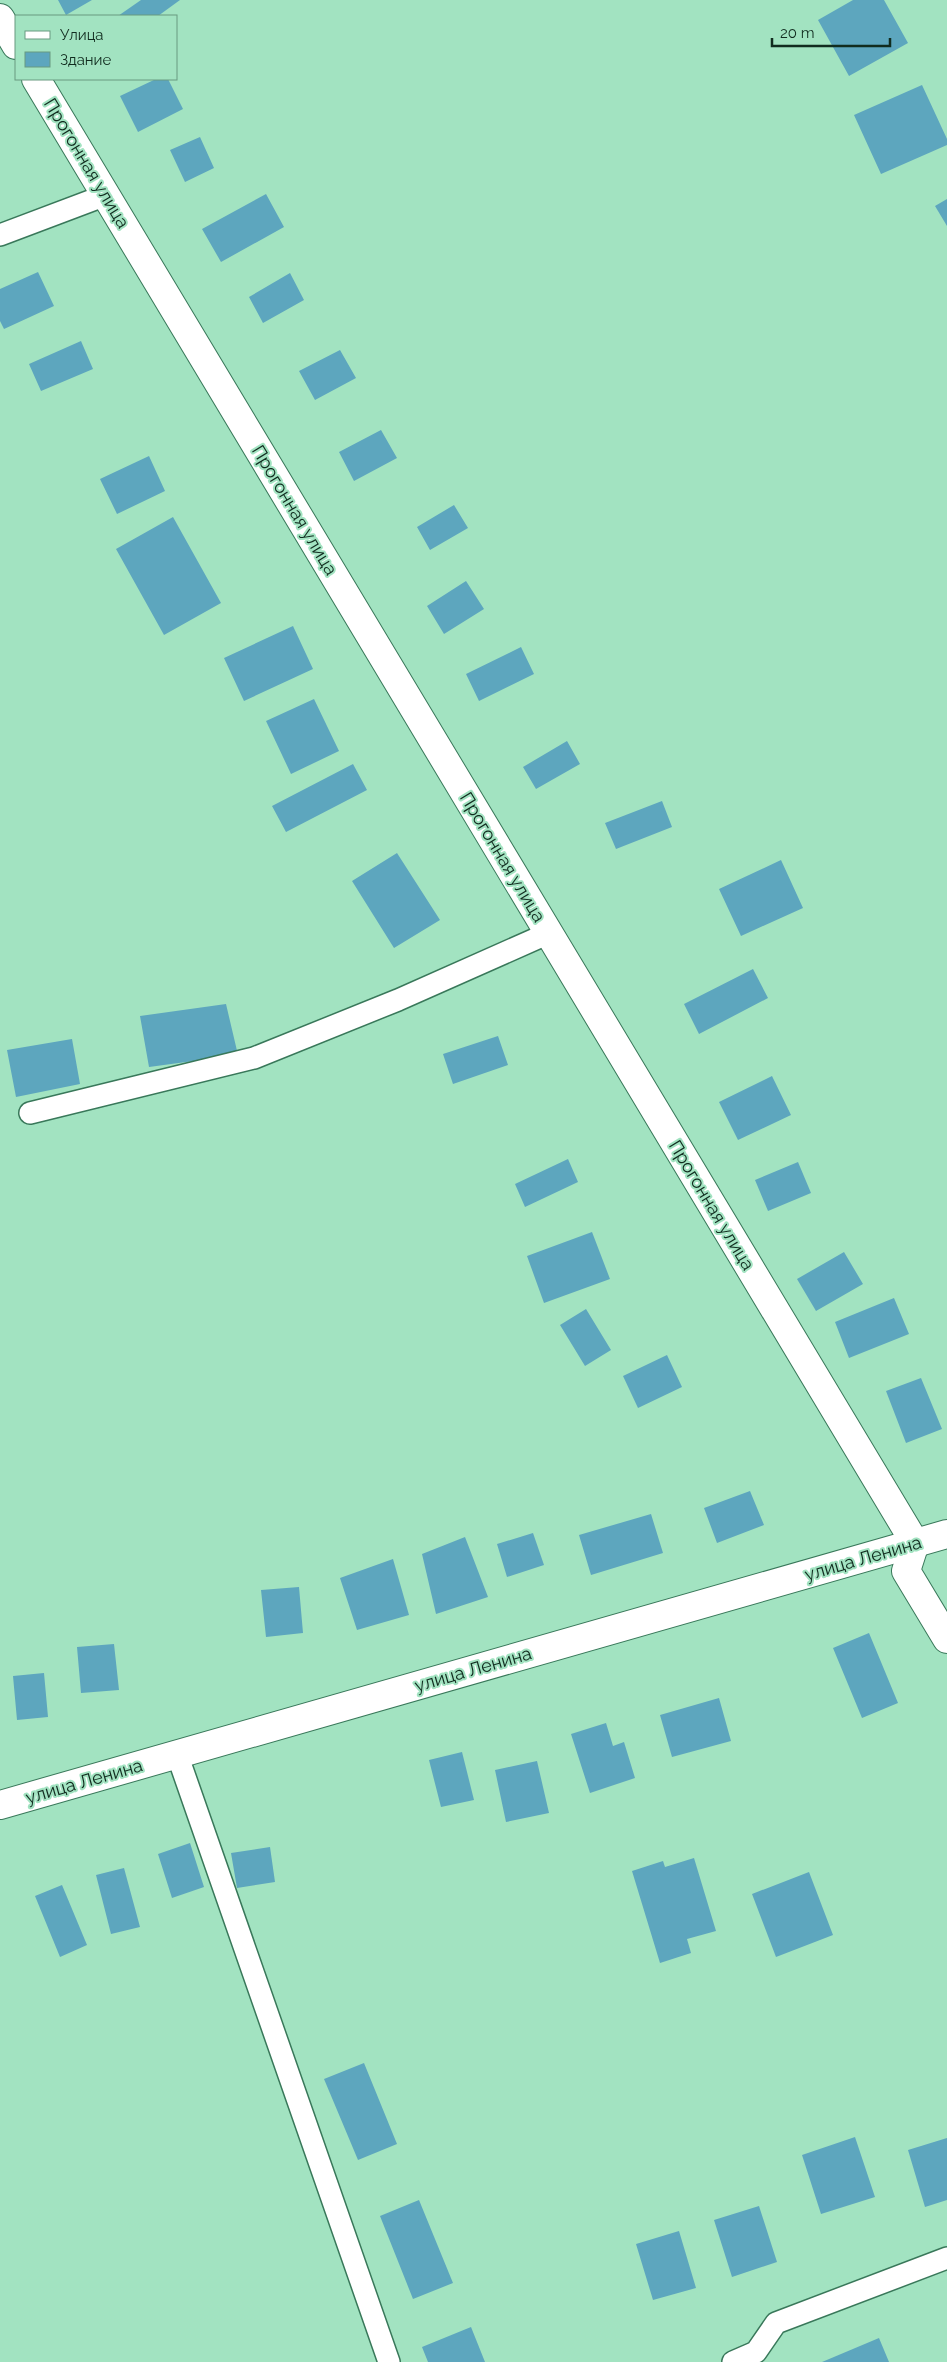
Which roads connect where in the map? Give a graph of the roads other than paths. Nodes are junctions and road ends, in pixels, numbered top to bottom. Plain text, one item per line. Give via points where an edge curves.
1 (0, 18) edge
2 (15, 43) edge
3 (37, 80) edge
4 (106, 195) junction
5 (0, 236) edge
6 (548, 933) junction
7 (30, 1112) dead end
8 (947, 1534) edge
9 (914, 1543) junction
10 (947, 1639) edge
11 (177, 1754) junction
12 (0, 1805) edge
13 (947, 2258) edge
14 (389, 2362) edge
15 (733, 2362) edge

1 - 2 street
3 - 4 street, Прогонная улица
4 - 5 lane
4 - 6 street, Прогонная улица
6 - 7 lane via 398,1000 254,1058
6 - 9 street, Прогонная улица
8 - 9 street, улица Ленина
9 - 10 street via 906,1571
9 - 11 street, улица Ленина
11 - 12 street, улица Ленина
11 - 14 lane
13 - 15 lane via 776,2323 756,2352

